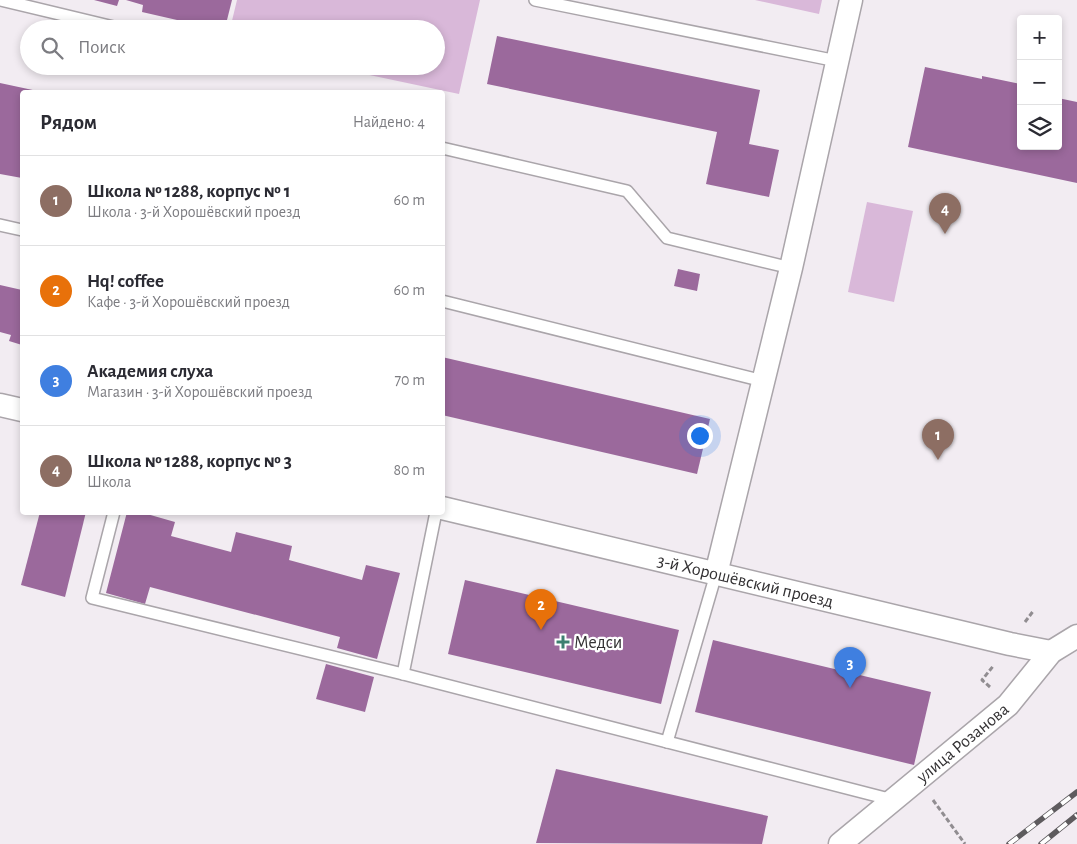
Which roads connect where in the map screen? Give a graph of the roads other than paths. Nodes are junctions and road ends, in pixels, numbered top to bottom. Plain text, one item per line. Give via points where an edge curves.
1 (1, 0) edge
2 (535, 0) edge
3 (851, 0) edge
4 (84, 20) edge
5 (837, 61) junction
6 (445, 149) edge
7 (0, 225) edge
8 (20, 230) edge
9 (791, 268) junction
10 (445, 302) edge
11 (763, 380) junction
12 (0, 405) edge
13 (20, 410) edge
14 (445, 509) edge
15 (113, 515) edge
16 (435, 515) edge
17 (716, 574) junction
18 (1077, 636) edge
19 (1051, 652) junction
20 (403, 674) junction
21 (667, 742) junction
22 (893, 800) junction
23 (840, 844) edge

1 - 4 lane
2 - 5 lane
3 - 5 street
5 - 9 street
6 - 9 lane via 627,191 667,238
7 - 8 lane
9 - 11 street
10 - 11 lane
11 - 17 street
12 - 13 street
14 - 17 street, 3-й Хорошёвский проезд
15 - 20 lane via 92,598
16 - 20 lane
17 - 19 street, 3-й Хорошёвский проезд
17 - 21 lane
18 - 19 street, улица Розанова
19 - 22 street, улица Розанова via 1008,705
20 - 21 lane
21 - 22 lane
22 - 23 street, улица Розанова

